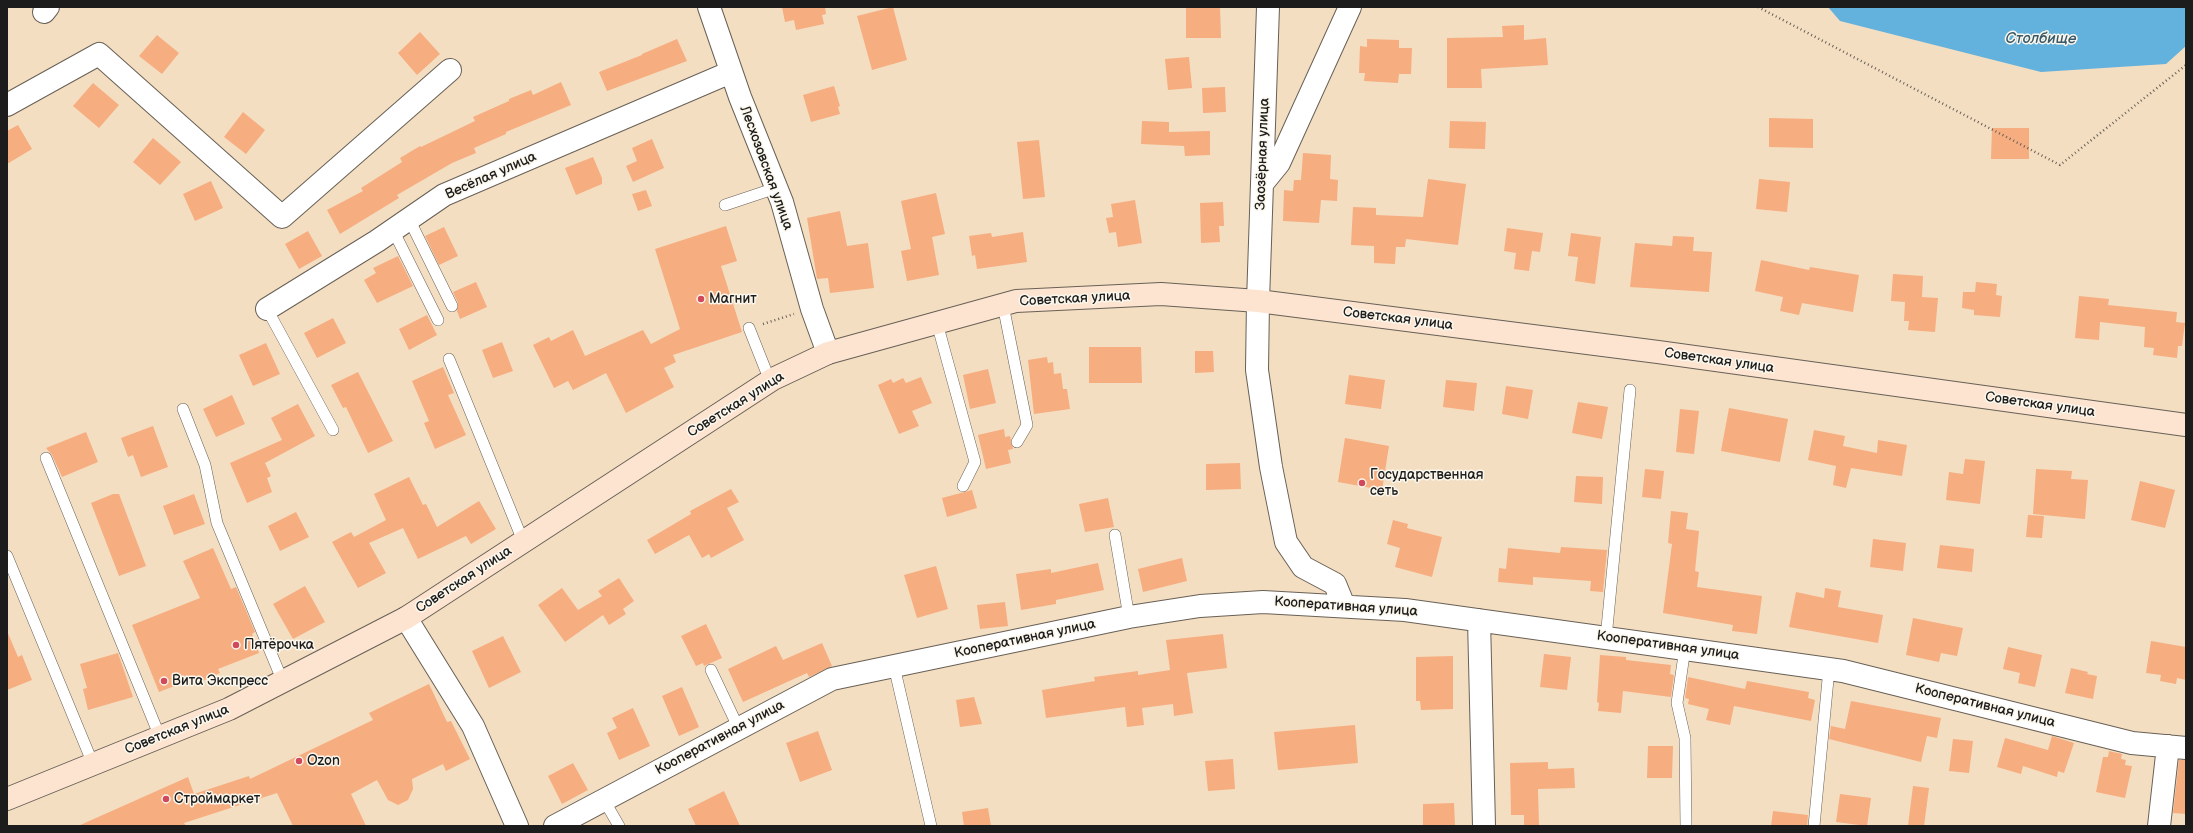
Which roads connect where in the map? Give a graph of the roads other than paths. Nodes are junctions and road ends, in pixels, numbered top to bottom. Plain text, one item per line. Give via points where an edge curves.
1 (709, 7) edge
2 (1268, 7) edge
3 (1350, 7) edge
4 (450, 70) dead end
5 (731, 72) junction
6 (7, 105) edge
7 (1262, 184) junction
8 (768, 191) junction
9 (725, 205) dead end
10 (401, 224) junction
11 (1258, 301) junction
12 (1003, 305) junction
13 (452, 306) dead end
14 (267, 310) joint
15 (438, 320) dead end
16 (937, 323) junction
17 (749, 328) road end
18 (823, 356) junction
19 (449, 360) dead end
20 (777, 377) junction
21 (1630, 390) dead end
22 (183, 410) dead end
23 (2186, 425) edge
24 (333, 430) dead end
25 (1017, 442) dead end
26 (46, 458) dead end
27 (963, 486) dead end
28 (1115, 534) dead end
29 (523, 541) junction
30 (7, 556) edge
31 (1344, 606) junction
32 (1129, 617) junction
33 (406, 618) junction
34 (1479, 620) junction
35 (1606, 638) junction
36 (1685, 648) junction
37 (894, 666) junction
38 (1829, 669) junction
39 (710, 670) dead end
40 (283, 682) junction
41 (739, 728) junction
42 (160, 737) junction
43 (2177, 747) edge
44 (93, 764) junction
45 (7, 799) edge
46 (604, 800) junction
47 (517, 826) edge
48 (555, 826) edge
49 (619, 826) edge
50 (931, 826) edge
51 (1484, 826) edge
52 (1686, 826) edge
53 (1814, 826) edge
54 (2158, 826) edge

1 - 5 street, Лесхозовская улица
2 - 7 street, Заозёрная улица
3 - 7 street via 1279,163
4 - 6 street via 282,217 99,54
5 - 8 street, Лесхозовская улица
5 - 10 street, Весёлая улица via 444,195
7 - 11 street, Заозёрная улица
8 - 9 lane
8 - 18 street, Лесхозовская улица via 812,309
10 - 13 lane
10 - 14 street, Весёлая улица
10 - 15 lane
11 - 12 street, Советская улица via 1161,294 1016,301
11 - 23 street, Советская улица via 1658,352
11 - 31 street, Заозёрная улица via 1258,370 1271,467 1286,542 1303,567 1336,584
12 - 16 street, Советская улица
12 - 25 lane via 1027,425
14 - 24 lane
16 - 18 street, Советская улица
16 - 27 lane via 975,462
17 - 20 lane
18 - 20 street, Советская улица
19 - 29 lane
20 - 29 street, Советская улица
21 - 35 lane
22 - 40 lane via 205,465 217,523
26 - 42 lane
28 - 32 lane
29 - 33 street, Советская улица
30 - 44 lane
31 - 32 street, Кооперативная улица via 1263,602 1200,606
31 - 34 street, Кооперативная улица via 1405,610
32 - 37 street, Кооперативная улица
33 - 40 street, Советская улица
33 - 47 street via 473,726
34 - 35 street, Кооперативная улица
34 - 51 street
35 - 36 street, Кооперативная улица
36 - 38 street, Кооперативная улица
36 - 52 lane via 1677,703 1685,738
37 - 41 street, Кооперативная улица via 832,679
37 - 50 lane
38 - 43 street, Кооперативная улица via 2132,742
38 - 53 lane
39 - 41 lane
40 - 42 street, Советская улица via 229,709
41 - 46 street, Кооперативная улица
42 - 44 street, Советская улица
43 - 54 street, Кооперативная улица
44 - 45 street, Советская улица
46 - 48 street, Кооперативная улица
46 - 49 lane

